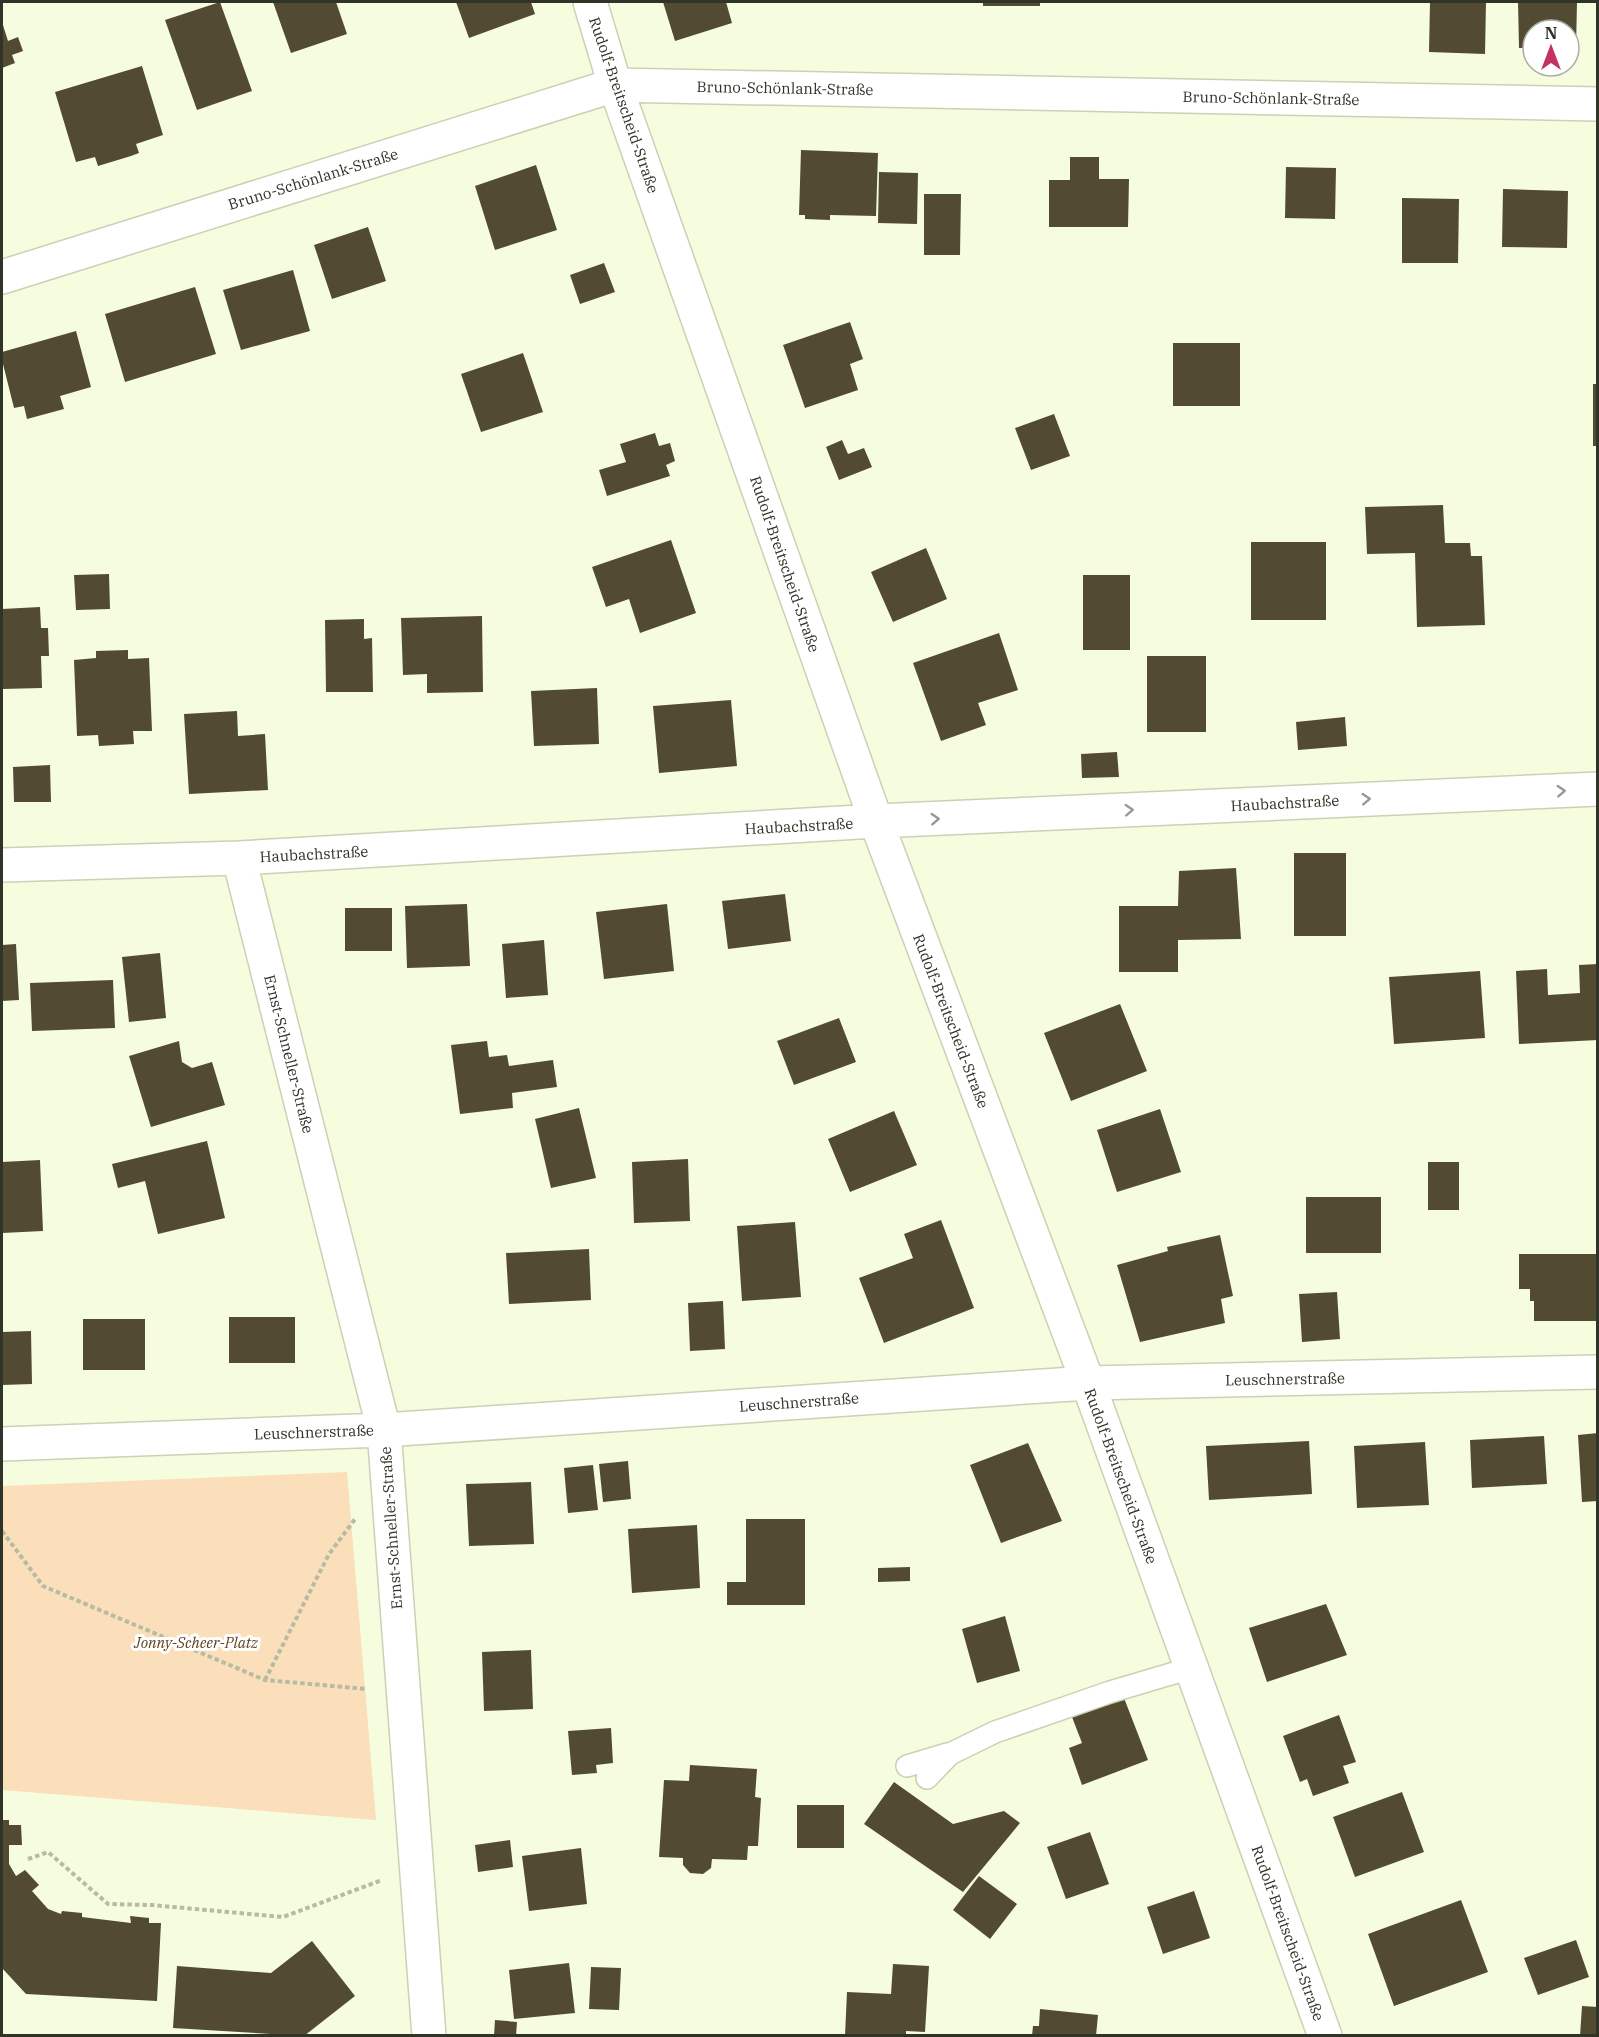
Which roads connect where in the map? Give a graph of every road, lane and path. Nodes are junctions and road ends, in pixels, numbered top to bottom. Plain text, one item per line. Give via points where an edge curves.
1 (590, 2) edge
2 (615, 85) junction
3 (1598, 104) edge
4 (2, 277) edge
5 (1598, 789) edge
6 (876, 821) junction
7 (239, 858) junction
8 (2, 865) edge
9 (1598, 1372) edge
10 (1088, 1383) junction
11 (384, 1430) junction
12 (2, 1444) edge
13 (387, 1475) junction
14 (2, 1531) edge
15 (1191, 1668) junction
16 (265, 1680) junction
17 (403, 1693) junction
18 (950, 1754) junction
19 (908, 1766) dead end
20 (927, 1778) dead end
21 (28, 1859) dead end
22 (416, 1867) junction
23 (429, 2036) edge
24 (1325, 2036) edge

1 - 2 street, Rudolf-Breitscheid-Straße
2 - 3 street, Bruno-Schönlank-Straße
2 - 4 street, Bruno-Schönlank-Straße
2 - 6 street, Rudolf-Breitscheid-Straße
6 -> 5 street, Haubachstraße
6 - 7 street, Haubachstraße
6 - 10 street, Rudolf-Breitscheid-Straße
7 - 8 street, Haubachstraße
7 - 11 street, Ernst-Schneller-Straße
9 - 10 street, Leuschnerstraße
10 - 11 street, Leuschnerstraße
10 - 15 street, Rudolf-Breitscheid-Straße
11 - 12 street, Leuschnerstraße
11 - 13 street, Ernst-Schneller-Straße
13 - 16 path via 329,1554
13 - 17 street, Ernst-Schneller-Straße
14 - 16 path via 43,1586
15 - 18 lane via 994,1732
15 - 24 street, Rudolf-Breitscheid-Straße
16 - 17 path
17 - 22 street, Ernst-Schneller-Straße
18 - 19 lane
18 - 20 lane
21 - 22 path via 48,1852 108,1904 283,1917
22 - 23 street, Ernst-Schneller-Straße

